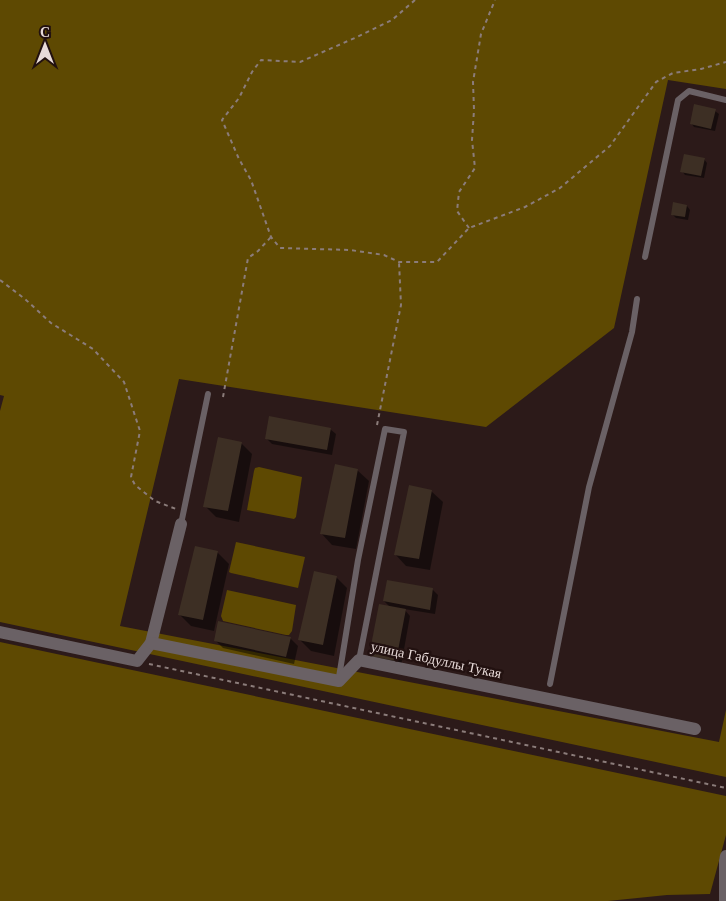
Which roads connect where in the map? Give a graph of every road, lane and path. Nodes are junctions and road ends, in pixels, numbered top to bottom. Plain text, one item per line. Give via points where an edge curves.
1 (415, 0) edge
2 (495, 0) edge
3 (726, 62) edge
4 (726, 100) edge
5 (469, 228) junction
6 (270, 237) junction
7 (645, 257) dead end
8 (400, 262) junction
9 (0, 280) edge
10 (638, 298) dead end
11 (208, 394) dead end
12 (223, 397) dead end
13 (377, 427) dead end
14 (182, 518) junction
15 (0, 632) edge
16 (151, 643) junction
17 (359, 660) junction
18 (137, 661) junction
19 (339, 681) junction
20 (550, 684) dead end
21 (695, 729) dead end
22 (726, 788) edge
23 (726, 856) edge
24 (725, 901) edge

1 - 6 path via 392,20 300,62 261,60 222,120 251,180
2 - 5 path via 482,34 473,82 475,168 459,192 457,211
3 - 5 path via 673,74 656,82 610,146 560,188 525,207
4 - 7 lane via 689,90 678,100
5 - 8 path via 437,262
6 - 8 path via 280,248 350,250 384,255
6 - 12 path via 248,258
8 - 13 path via 401,305
9 - 14 path via 51,323 94,349 124,382 140,431 131,477 154,502
10 - 20 lane via 632,332 589,487
11 - 14 lane
14 - 16 street
15 - 18 street
16 - 18 street
16 - 19 street
17 - 19 street, улица Габдуллы Тукая
17 - 19 lane via 404,432 385,429 358,560
17 - 21 street, улица Габдуллы Тукая
18 - 22 path
23 - 24 street

